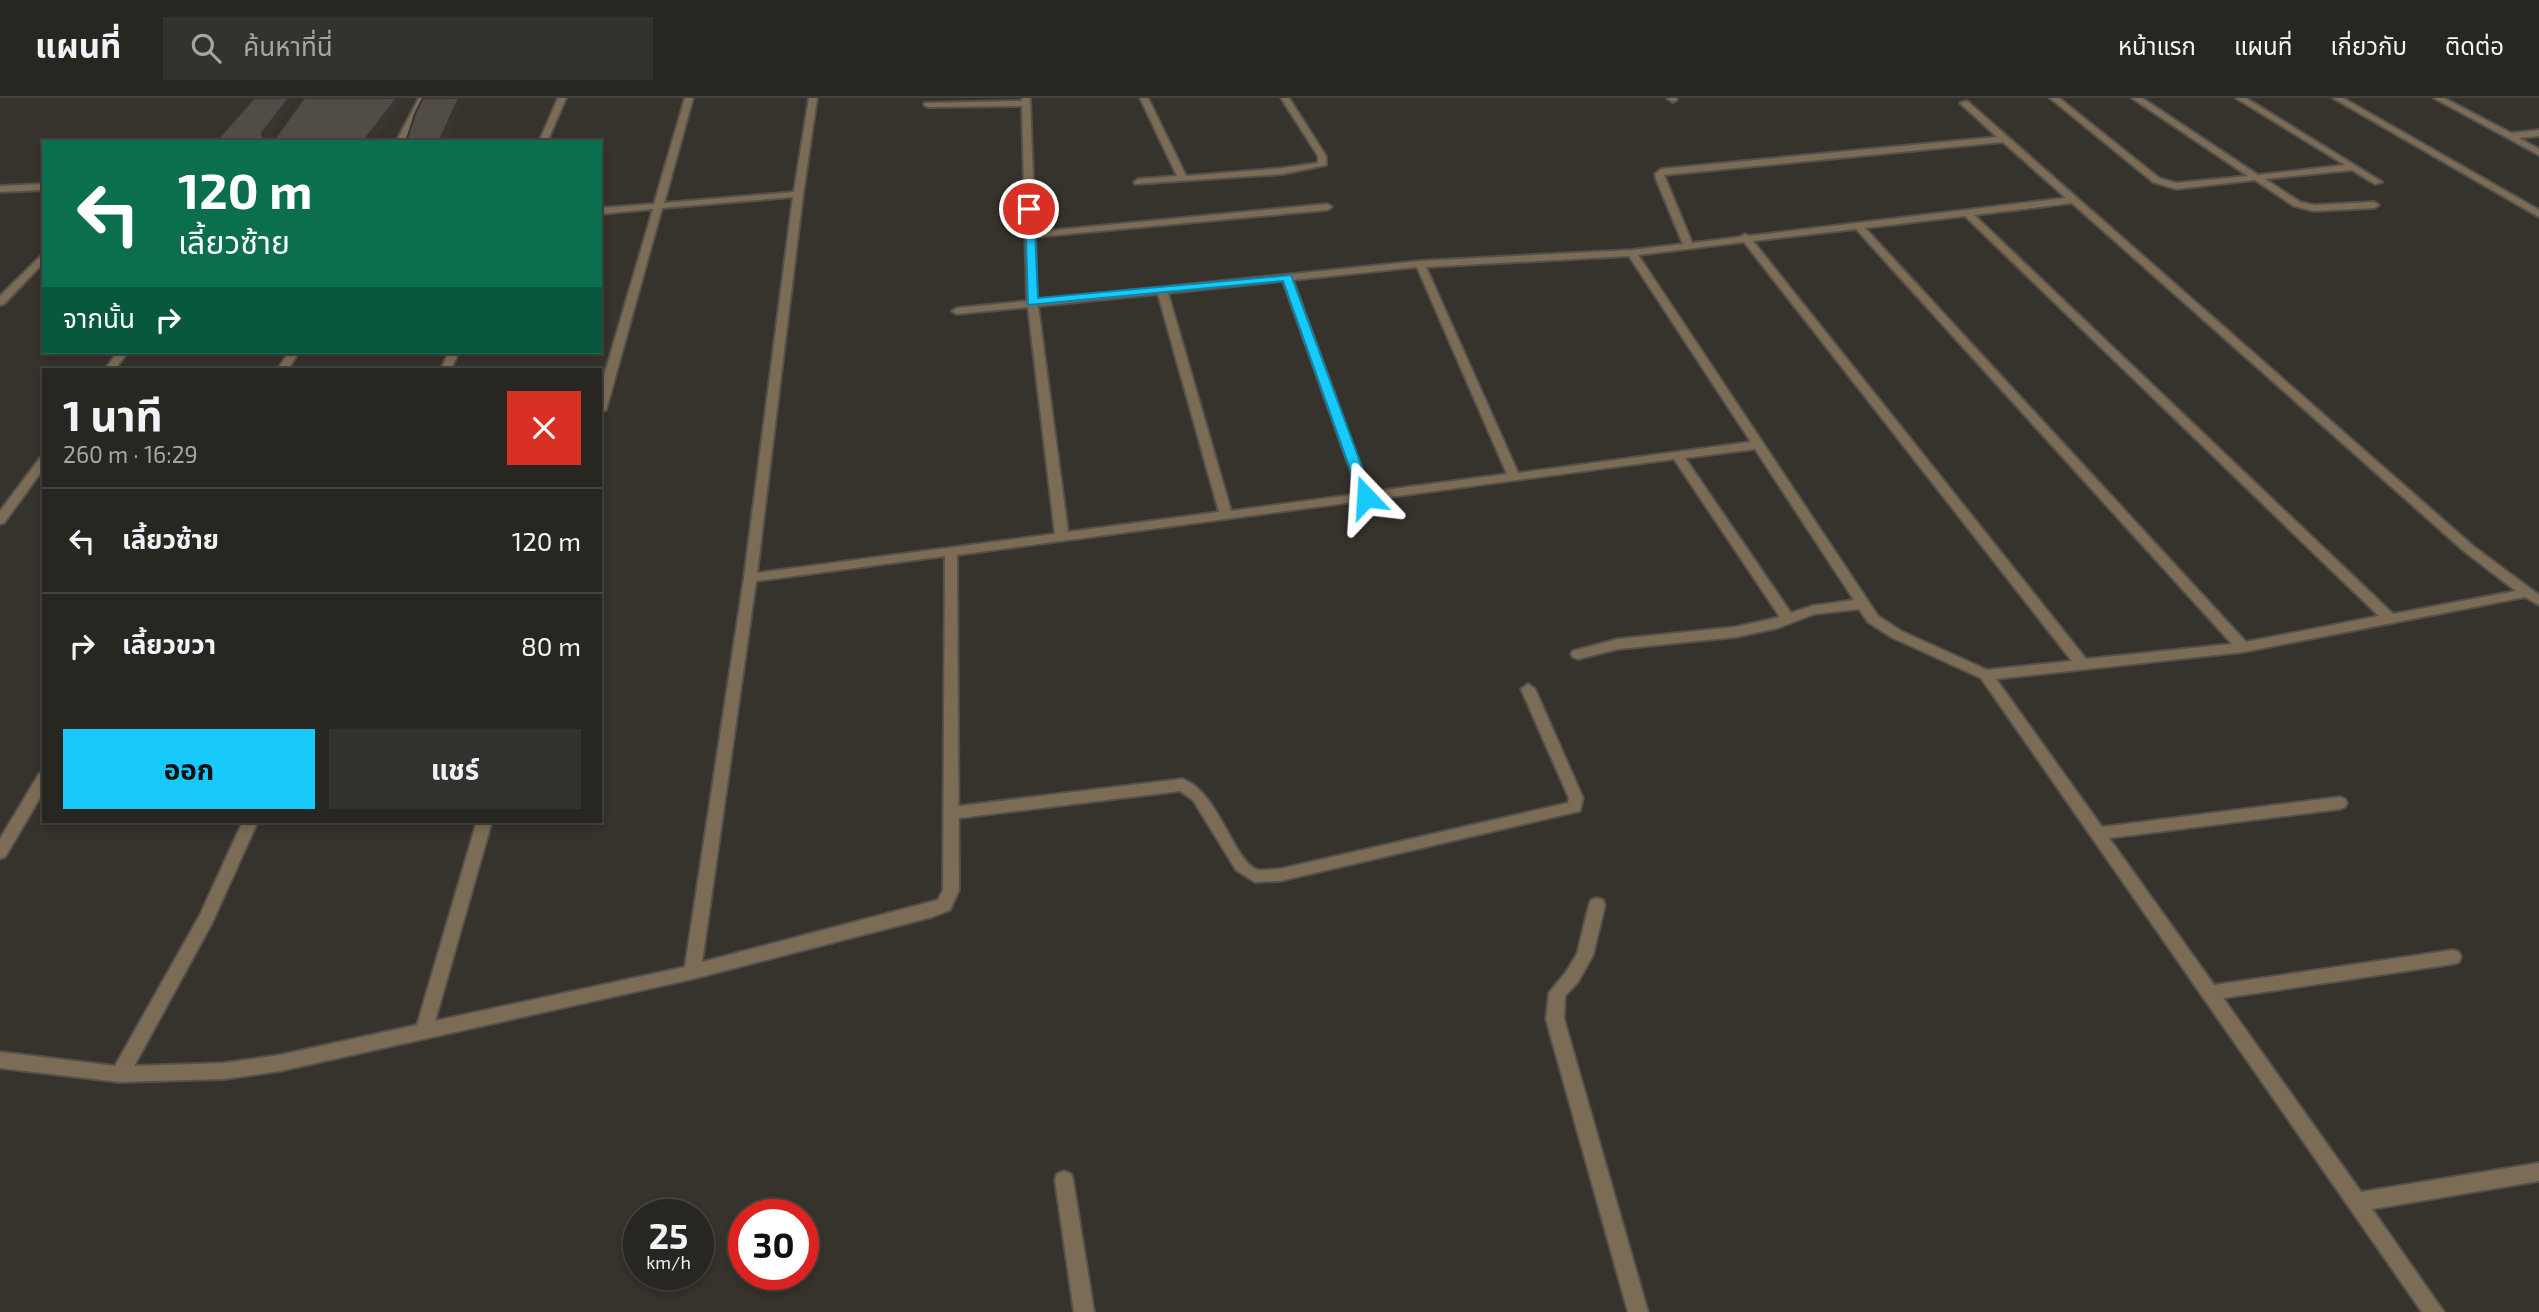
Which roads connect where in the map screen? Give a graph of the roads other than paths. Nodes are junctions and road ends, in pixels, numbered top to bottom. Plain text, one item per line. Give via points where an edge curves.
1 (423, 98) edge
2 (562, 98) edge
3 (689, 98) edge
4 (813, 98) edge
5 (1144, 98) edge
6 (1285, 98) edge
7 (2054, 98) edge
8 (2136, 98) edge
9 (2240, 98) edge
10 (2337, 98) edge
11 (2438, 98) edge
12 (1026, 100) edge
13 (1964, 103) dead end
14 (928, 105) dead end
15 (2539, 133) edge
16 (2510, 136) junction
17 (2003, 139) junction
18 (401, 140) edge
19 (544, 140) edge
20 (2539, 152) edge
21 (2354, 167) junction
22 (2256, 177) junction
23 (1183, 179) junction
24 (1138, 182) dead end
25 (2378, 182) dead end
26 (42, 187) edge
27 (0, 189) edge
28 (798, 194) junction
29 (2075, 200) junction
30 (2374, 205) dead end
31 (658, 206) junction
32 (1327, 208) dead end
33 (602, 211) edge
34 (1966, 213) junction
35 (2539, 214) edge
36 (1858, 226) junction
37 (1030, 235) junction
38 (1745, 237) junction
39 (1689, 246) junction
40 (1632, 253) junction
41 (42, 258) edge
42 (1420, 264) junction
43 (1287, 277) junction
44 (1161, 289) junction
45 (0, 302) edge
46 (1032, 302) junction
47 (957, 311) dead end
48 (602, 403) edge
49 (1756, 445) junction
50 (1678, 456) junction
51 (42, 463) edge
52 (1514, 477) junction
53 (1366, 497) junction
54 (1226, 516) junction
55 (0, 520) edge
56 (1062, 537) junction
57 (951, 551) junction
58 (750, 578) junction
59 (2526, 593) junction
60 (2539, 601) edge
61 (1861, 604) junction
62 (1787, 617) junction
63 (2391, 620) junction
64 (2243, 647) junction
65 (1578, 654) dead end
66 (2083, 665) junction
67 (1986, 675) junction
68 (1528, 689) dead end
69 (42, 781) edge
70 (2340, 803) dead end
71 (951, 813) junction
72 (249, 823) edge
73 (483, 823) edge
74 (2097, 834) junction
75 (0, 853) edge
76 (1597, 905) dead end
77 (2453, 957) dead end
78 (692, 972) junction
79 (2211, 993) junction
80 (424, 1031) junction
81 (0, 1060) edge
82 (120, 1074) junction
83 (2539, 1172) edge
84 (1064, 1180) dead end
85 (2357, 1202) junction
86 (1084, 1312) edge
87 (1638, 1312) edge
88 (2434, 1312) edge

1 - 18 street
2 - 19 street
3 - 31 street
4 - 28 street
5 - 23 street
6 - 23 street via 1322,156 1322,165
7 - 22 street via 2165,184
8 - 22 street
9 - 21 street
10 - 35 street
11 - 16 street
12 - 14 street
12 - 37 street
13 - 17 street
15 - 16 street
16 - 20 street
17 - 29 street
17 - 39 street via 1664,171 1660,178
21 - 22 street
21 - 25 street
22 - 30 street via 2305,207
23 - 24 street
26 - 27 street
28 - 31 street
28 - 58 street
29 - 34 street
29 - 59 street via 2469,549
31 - 33 street
31 - 48 street
32 - 37 street
34 - 36 street
34 - 63 street
36 - 38 street
36 - 64 street
37 - 46 street
38 - 39 street
38 - 66 street
39 - 40 street
40 - 42 street
40 - 49 street
41 - 45 street
42 - 43 street
42 - 52 street
43 - 44 street
43 - 53 street
44 - 46 street
44 - 54 street
46 - 47 street
46 - 56 street
49 - 50 street
49 - 61 street
50 - 52 street
50 - 62 street
51 - 55 street
52 - 53 street
53 - 54 street
54 - 56 street
56 - 57 street
57 - 58 street
57 - 71 street
58 - 78 street
59 - 60 street
59 - 63 street
61 - 62 street
61 - 67 street via 1873,619 1896,634
62 - 65 street via 1773,625 1736,632 1618,644
63 - 64 street
64 - 66 street
66 - 67 street
67 - 74 street
68 - 71 street via 1576,798 1575,807 1280,875 1255,876 1241,866 1198,796 1182,785
69 - 75 street
70 - 74 street
71 - 78 street via 951,890 944,905
72 - 82 street via 200,935
73 - 80 street
74 - 79 street
76 - 87 street via 1585,956 1557,993 1555,1019
77 - 79 street
78 - 80 street
79 - 85 street
80 - 82 street via 224,1071
81 - 82 street
83 - 85 street
84 - 86 street
85 - 88 street

